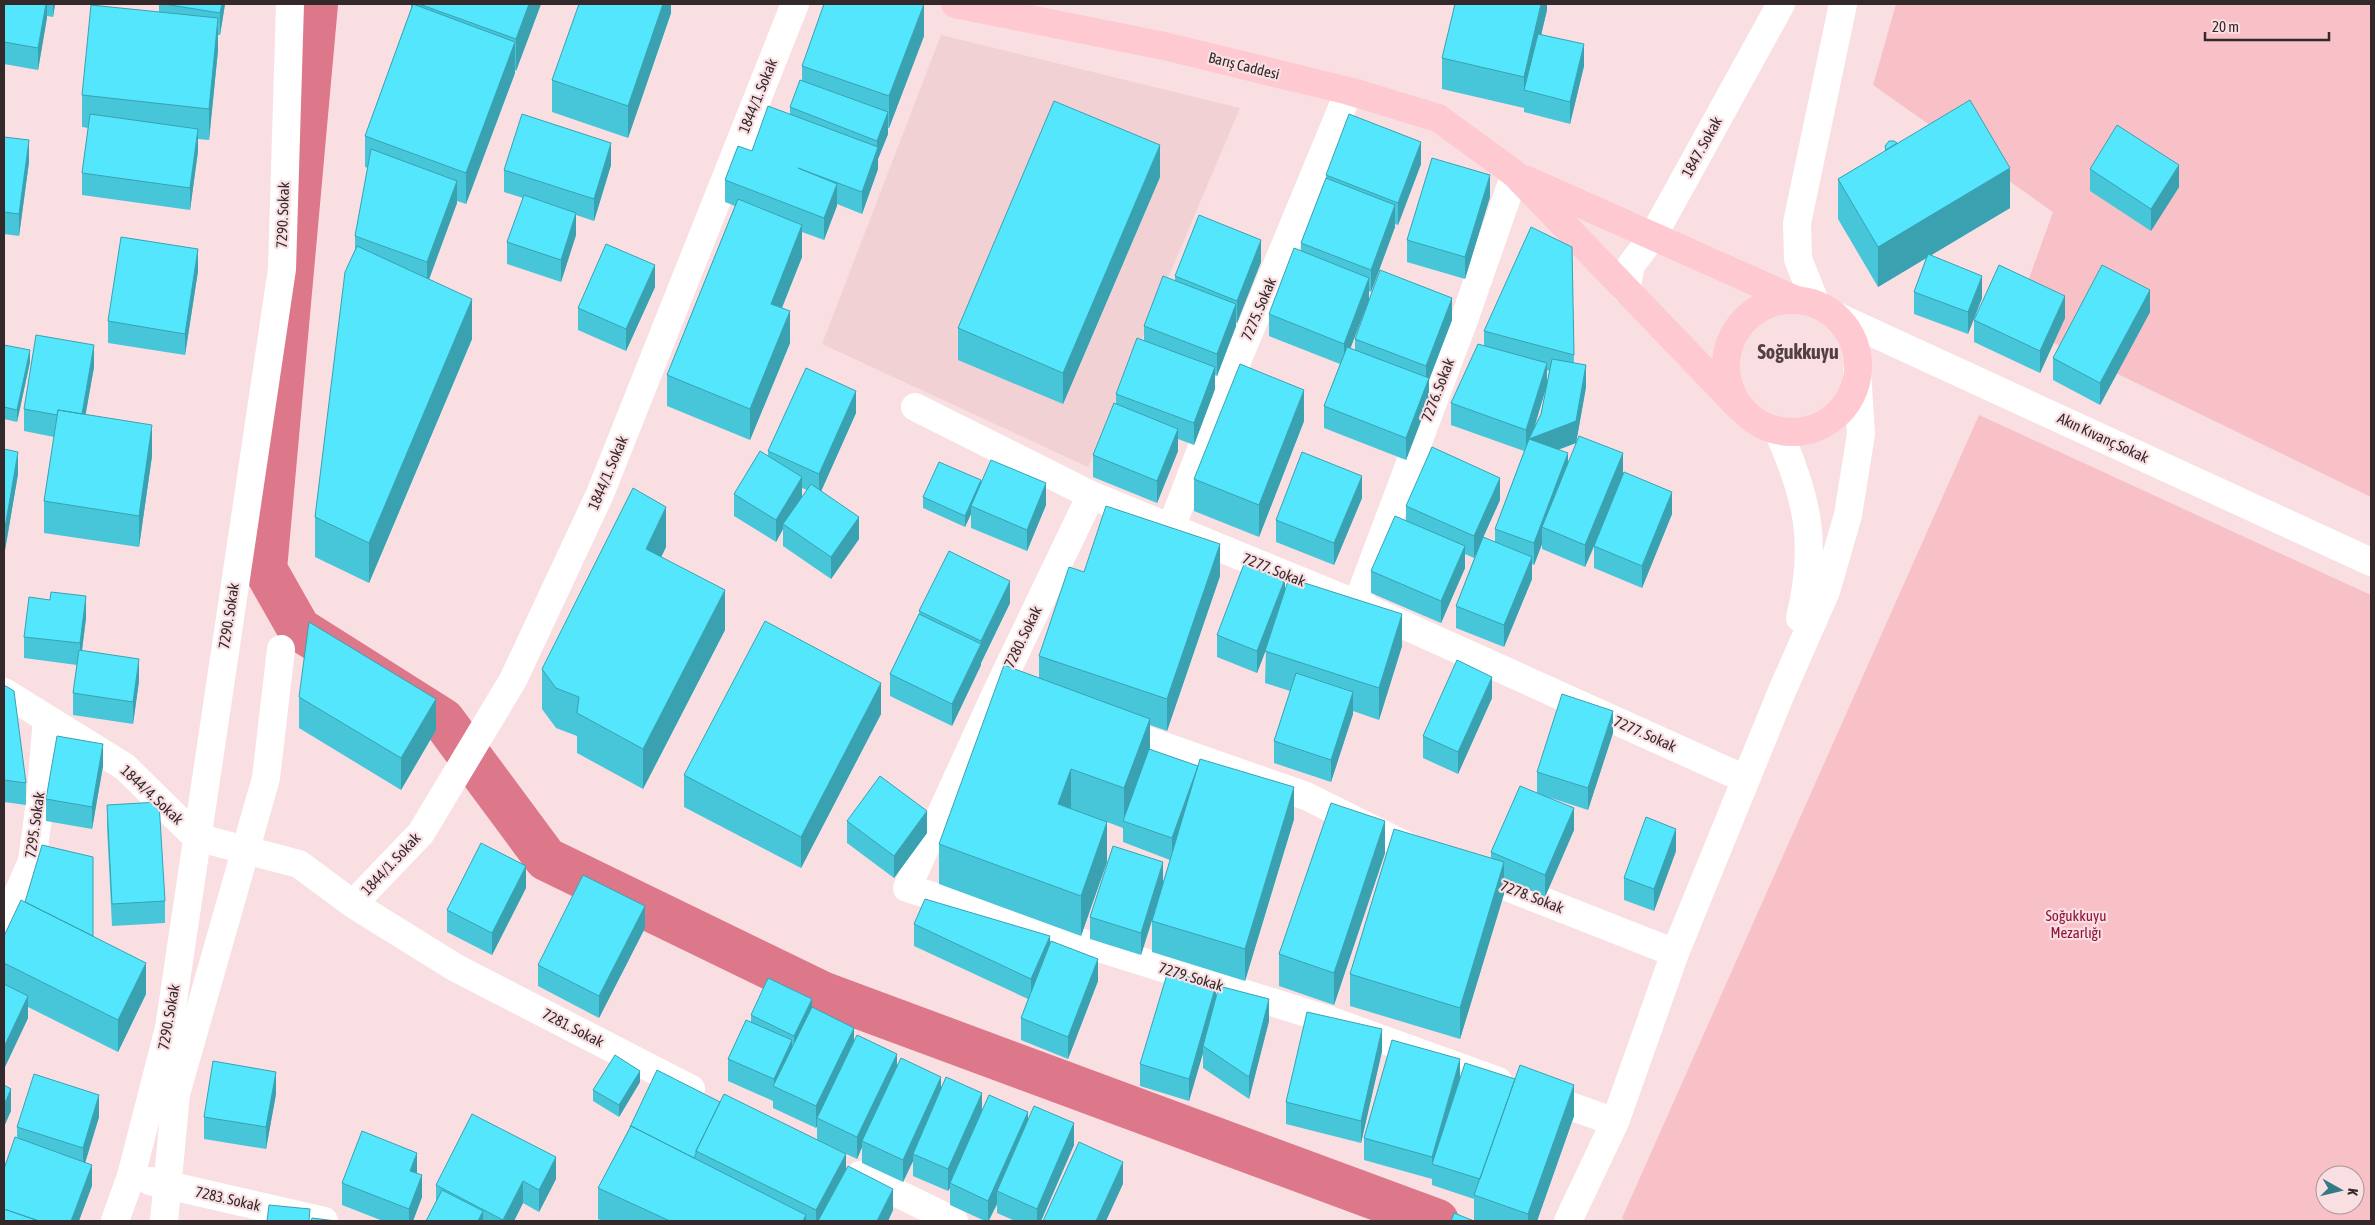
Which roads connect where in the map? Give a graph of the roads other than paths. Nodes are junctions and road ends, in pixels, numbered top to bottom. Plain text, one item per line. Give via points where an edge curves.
1 (290, 4) edge
2 (795, 4) edge
3 (955, 4) edge
4 (1781, 4) edge
5 (1843, 4) edge
6 (1349, 91) junction
7 (1514, 174) junction
8 (1653, 236) junction
9 (1626, 290) junction
10 (1815, 306) junction
11 (1857, 371) junction
12 (915, 407) dead end
13 (1740, 408) junction
14 (1778, 431) junction
15 (1091, 495) junction
16 (1171, 528) junction
17 (2371, 562) edge
18 (1357, 604) junction
19 (281, 649) dead end
20 (998, 689) junction
21 (1782, 691) junction
22 (4, 692) edge
23 (1026, 698) edge
24 (47, 719) junction
25 (1091, 721) edge
26 (1745, 779) junction
27 (203, 838) junction
28 (906, 888) joint
29 (354, 904) junction
30 (4, 925) edge
31 (1675, 953) junction
32 (714, 1101) edge
33 (1615, 1122) junction
34 (838, 1164) edge
35 (133, 1177) junction
36 (115, 1221) edge
37 (164, 1221) edge
38 (324, 1221) edge
39 (954, 1221) edge
40 (1568, 1221) edge

1 - 27 street, 7290. Sokak via 282,269
2 - 29 street, 1844/1. Sokak via 600,494 513,680 421,833
3 - 6 main road, Barış Caddesi via 1164,46
4 - 8 street, 1847. Sokak
5 - 10 street via 1797,223 1798,259
6 - 7 main road, Barış Caddesi via 1438,118
6 - 16 street, 7275. Sokak
7 - 8 main road
7 - 9 main road
7 - 18 street, 7276. Sokak via 1464,320
8 - 9 street, 1847. Sokak via 1631,265
8 - 10 main road
9 - 13 main road
10 - 11 main road via 1848,331 1856,350
10 - 13 main road via 1775,302 1756,310 1740,324 1730,343 1726,365 1729,387
10 - 17 street, Akın Kıvanç Sokak
11 - 14 main road via 1852,392 1841,411 1823,425 1801,431
11 - 21 street via 1861,434 1848,515 1826,591
12 - 15 street, 7277. Sokak
13 - 14 main road via 1757,422
14 - 21 street via 1795,469 1810,527 1809,582
15 - 16 street, 7277. Sokak
15 - 20 street, 7280. Sokak
16 - 18 street, 7277. Sokak
18 - 26 street, 7277. Sokak
19 - 37 street via 266,778 176,1094
20 - 23 street
20 - 28 street, 7280. Sokak
21 - 26 street
22 - 24 street, 1844/4. Sokak
24 - 27 street, 1844/4. Sokak via 125,767
24 - 30 street, 7295. Sokak via 32,860
25 - 31 street, 7278. Sokak via 1306,796 1417,852
26 - 31 street
27 - 29 street, 7281. Sokak via 298,864
27 - 35 street, 7290. Sokak via 169,1028
28 - 33 street, 7279. Sokak via 1326,1020
29 - 32 street, 7281. Sokak via 456,968
31 - 33 street
33 - 40 street
34 - 39 street
35 - 36 street, 7290. Sokak
35 - 38 street, 7283. Sokak

